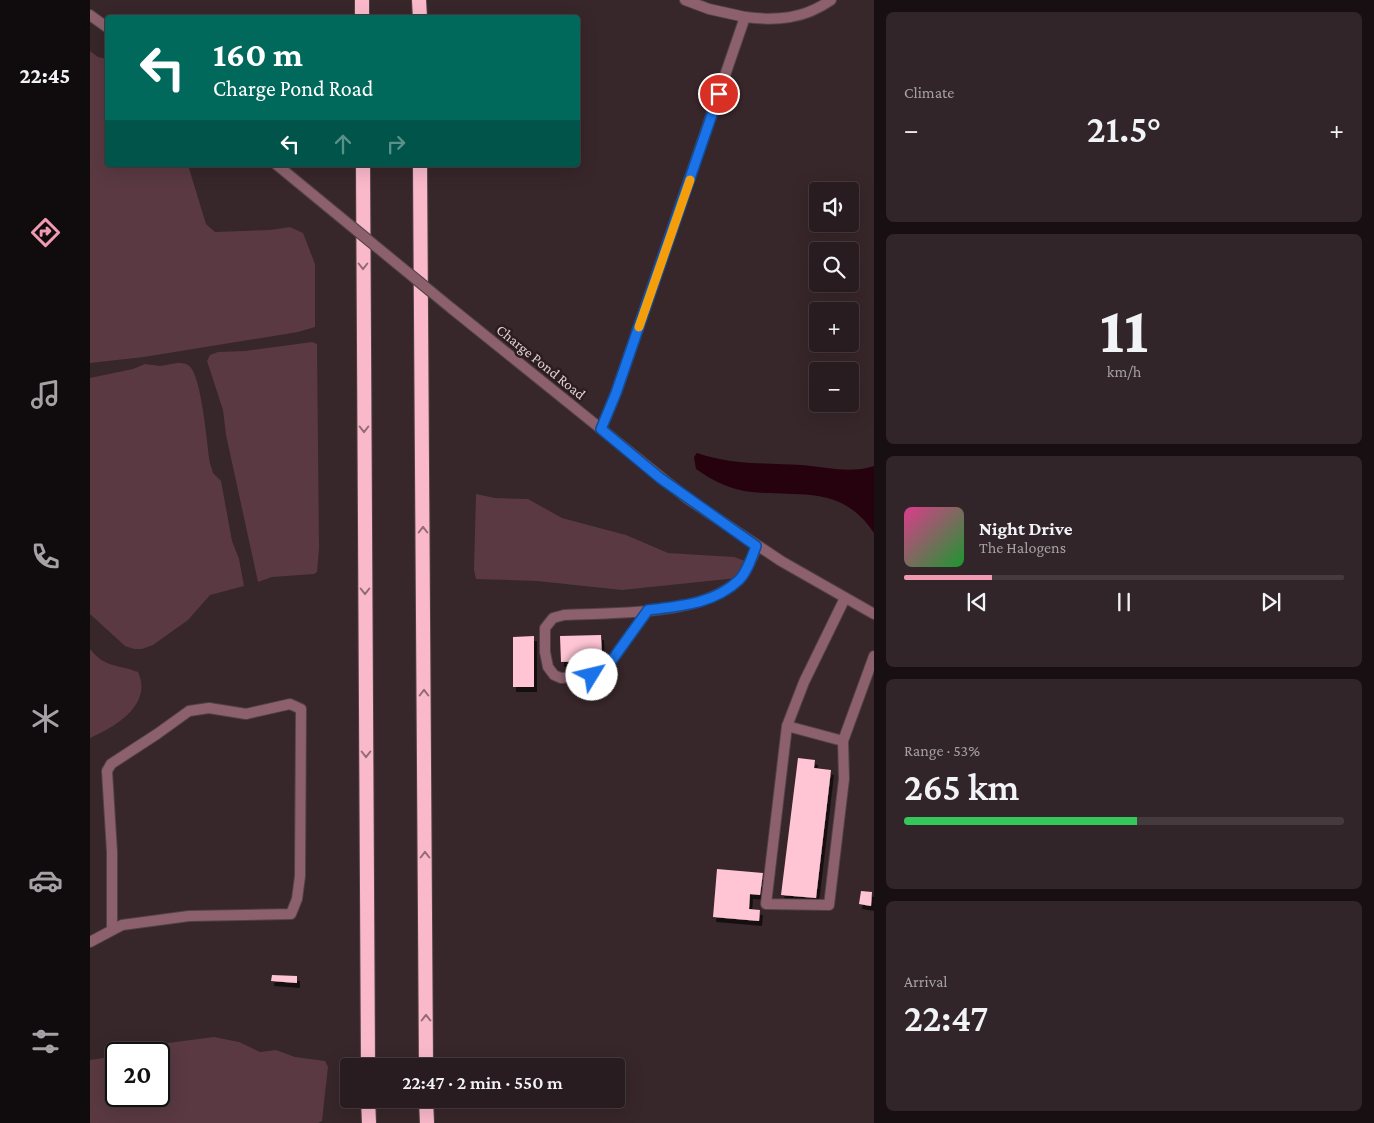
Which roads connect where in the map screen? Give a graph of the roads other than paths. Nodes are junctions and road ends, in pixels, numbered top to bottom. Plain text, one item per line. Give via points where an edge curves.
1 (362, 0) edge
2 (419, 0) edge
3 (685, 0) edge
4 (831, 0) edge
5 (362, 15) edge
6 (420, 15) edge
7 (90, 16) edge
8 (746, 18) junction
9 (105, 26) edge
10 (279, 167) edge
11 (363, 167) edge
12 (420, 167) edge
13 (601, 429) junction
14 (756, 546) junction
15 (845, 598) junction
16 (648, 610) junction
17 (874, 614) edge
18 (874, 656) edge
19 (787, 726) junction
20 (843, 742) junction
21 (112, 930) junction
22 (90, 942) edge
23 (368, 1058) edge
24 (426, 1058) edge
25 (368, 1108) edge
26 (426, 1108) edge
27 (368, 1123) edge
28 (427, 1123) edge

1 - 5 highway
2 - 6 highway
3 - 8 street via 709,10
4 - 8 street via 796,17
7 - 9 street
8 - 13 street
10 - 13 street, Charge Pond Road, bridge
11 -> 23 highway
24 -> 12 highway
13 - 14 street, Charge Pond Road via 667,483
14 - 15 street, Charge Pond Road
14 - 16 street via 740,580 719,595 692,604
15 - 17 street, Charge Pond Road
15 - 19 street via 804,682
16 - 16 street via 607,667 592,675 561,678 548,667 546,628 553,618
18 - 20 street
19 - 20 street
19 - 20 street via 766,904 829,905 844,779
21 - 21 street via 122,925 190,916 291,914 300,876 301,709 290,704 246,714 210,708 189,711 111,764 107,771
21 - 22 street
25 - 27 highway
26 - 28 highway

